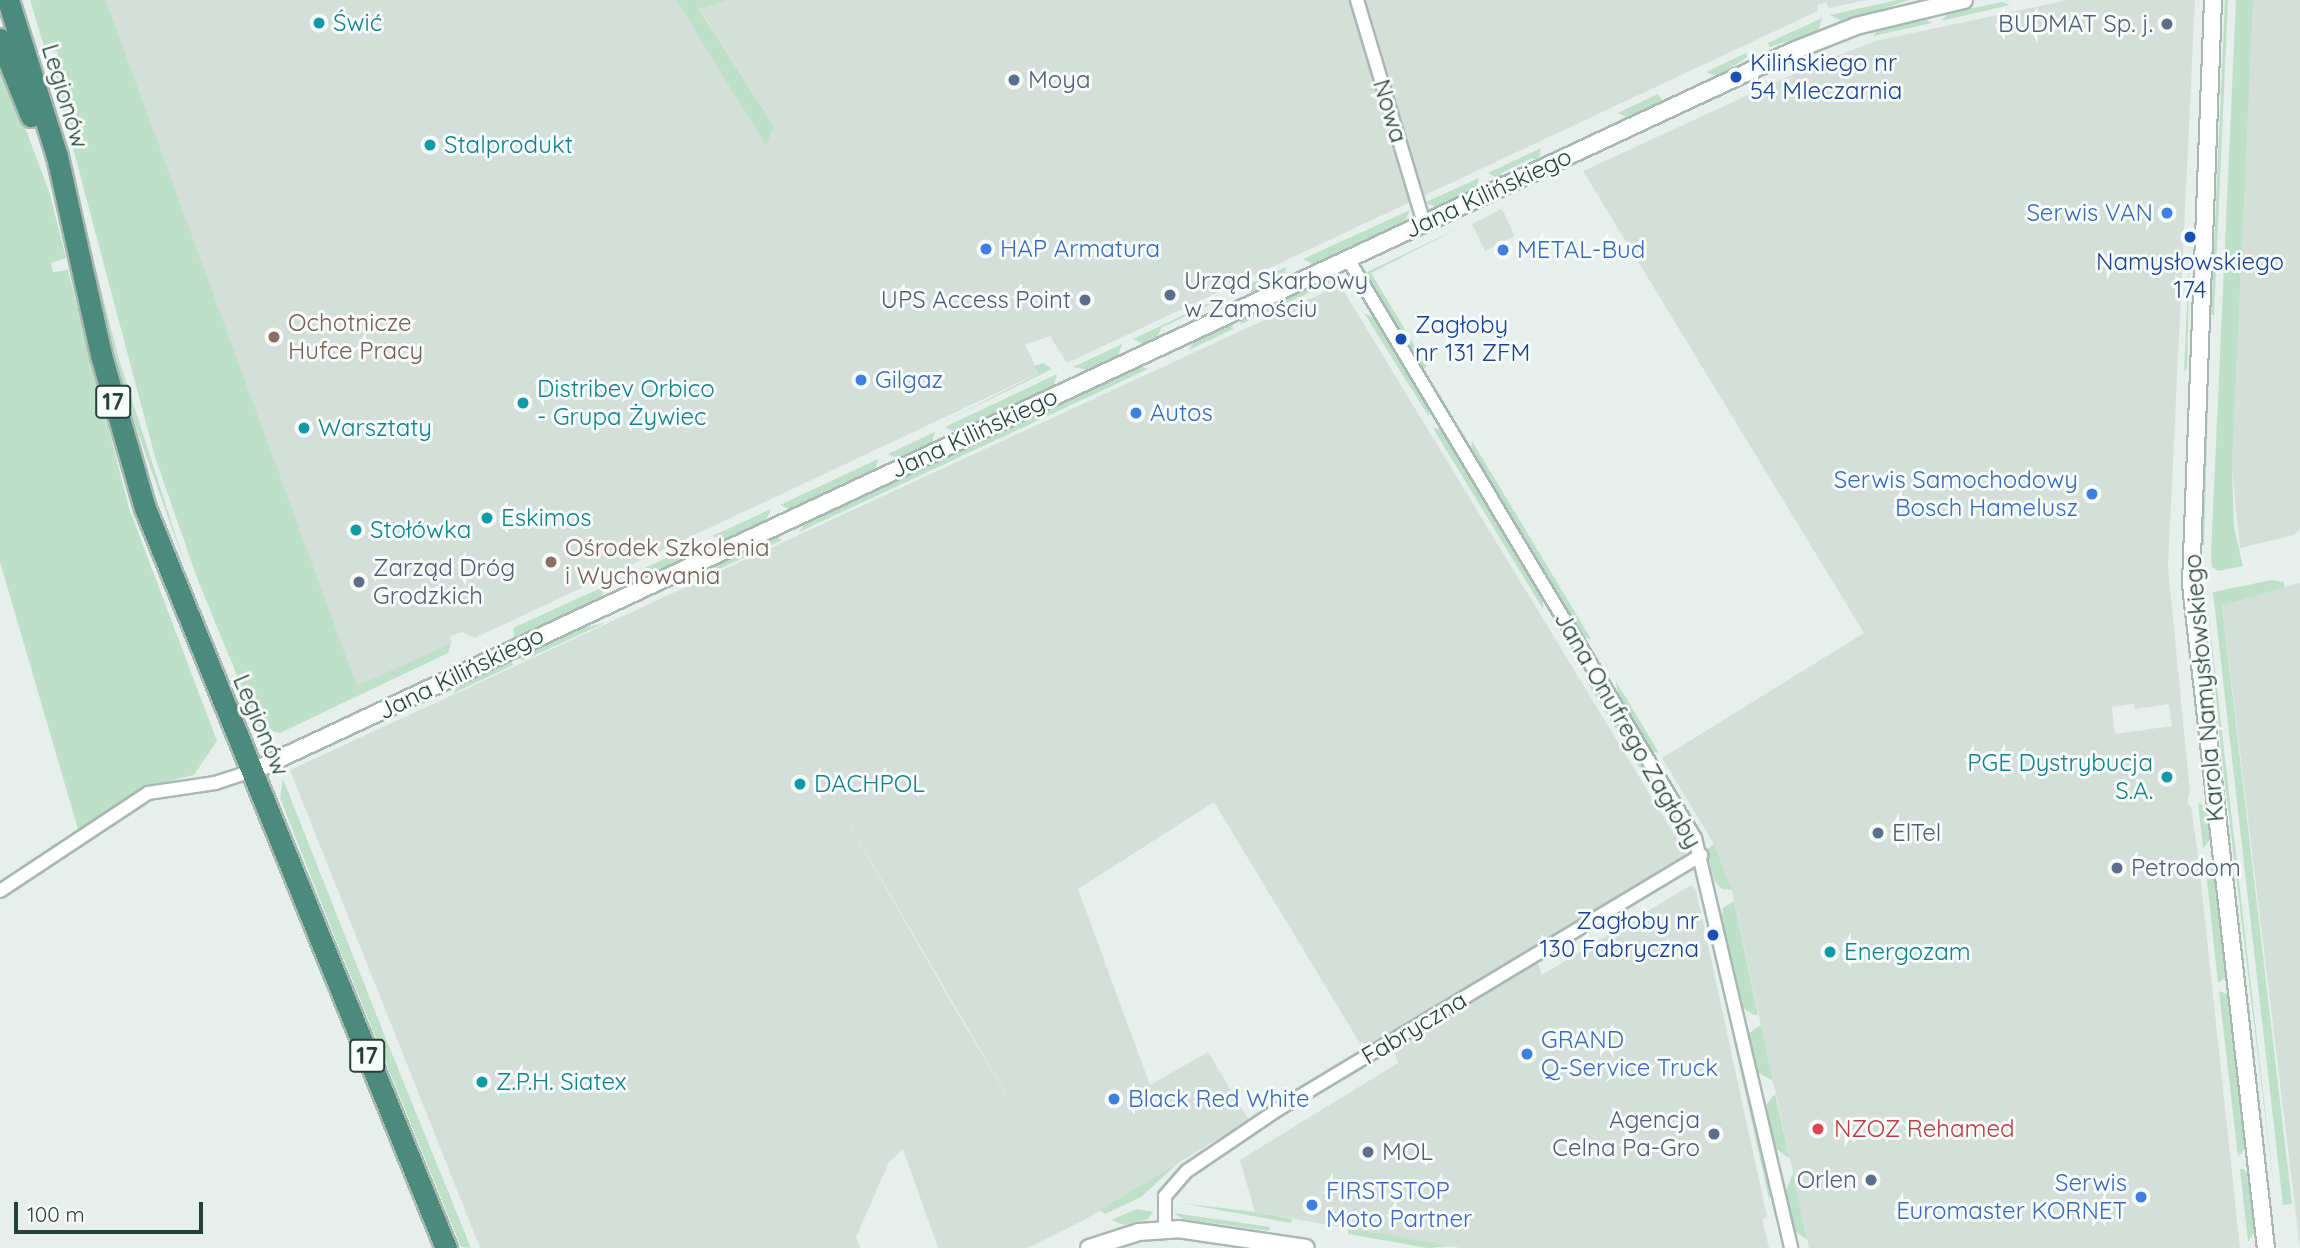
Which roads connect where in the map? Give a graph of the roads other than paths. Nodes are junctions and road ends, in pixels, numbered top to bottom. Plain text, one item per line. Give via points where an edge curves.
1 (8, 0) edge
2 (1357, 0) edge
3 (1964, 0) edge
4 (2213, 0) edge
5 (0, 39) edge
6 (66, 209) junction
7 (1424, 223) junction
8 (1348, 259) junction
9 (253, 771) junction
10 (1701, 855) junction
11 (0, 891) edge
12 (1165, 1229) junction
13 (446, 1248) edge
14 (1090, 1248) edge
15 (1306, 1248) edge
16 (1791, 1248) edge
17 (2266, 1248) edge

1 - 6 highway, Legionów / 17 via 55,148
2 - 7 street, Nowa
3 - 7 street, Jana Kilińskiego via 1832,34
4 - 17 street, Karola Namysłowskiego via 2191,584
5 - 6 highway, Legionów / 17
6 - 9 highway, Legionów / 17 via 138,486
7 - 8 street, Jana Kilińskiego
8 - 9 street, Jana Kilińskiego
8 - 10 street, Jana Onufrego Zagłoby via 1687,822
9 - 11 street, Jana Kilińskiego via 215,783 148,793
9 - 13 highway, Legionów / 17
10 - 12 street, Fabryczna via 1277,1110 1187,1171 1165,1196
10 - 16 street, Jana Onufrego Zagłoby
12 - 14 street
12 - 15 street via 1205,1230

